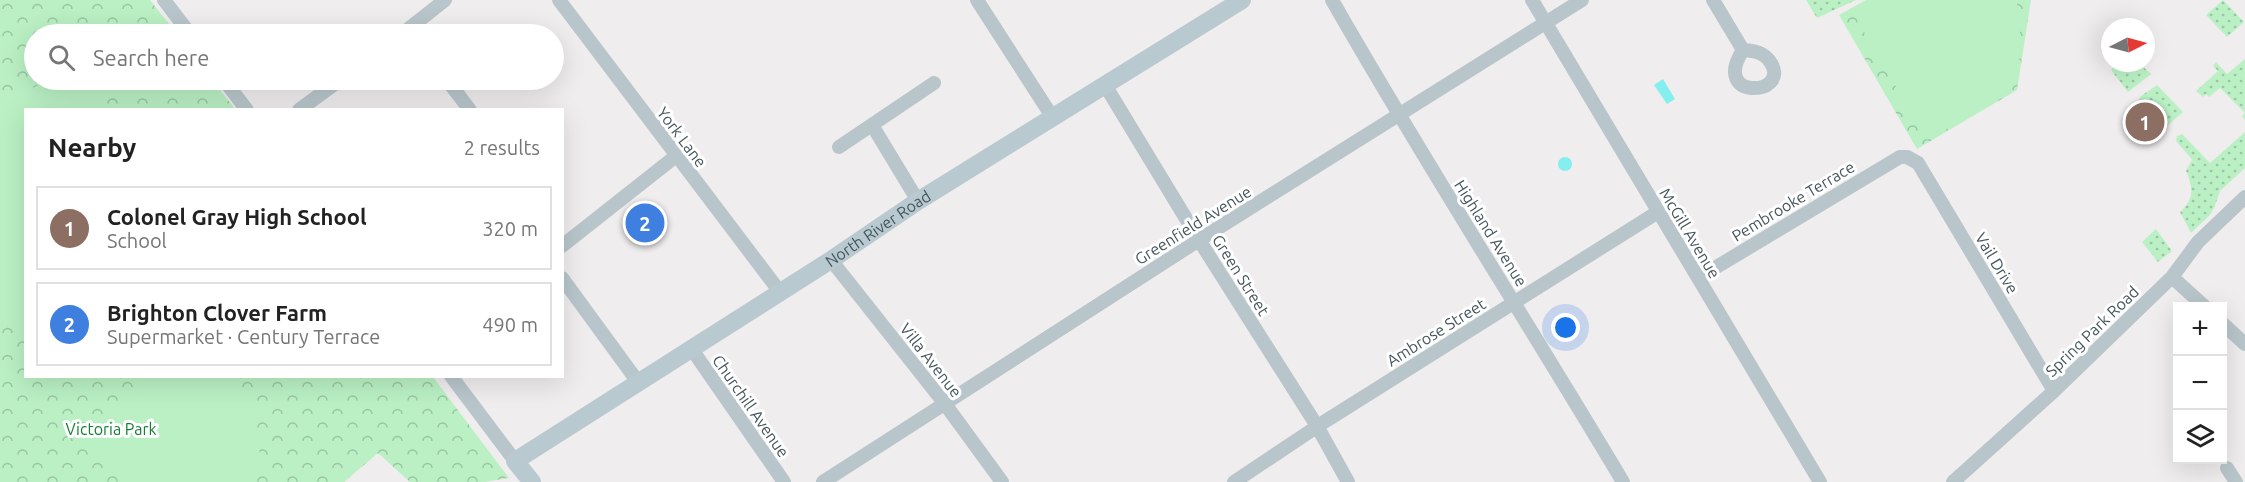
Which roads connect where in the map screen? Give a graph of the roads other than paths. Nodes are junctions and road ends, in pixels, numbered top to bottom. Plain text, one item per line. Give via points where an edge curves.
1 (164, 0) edge
2 (445, 0) edge
3 (559, 0) edge
4 (977, 0) edge
5 (1242, 0) edge
6 (1332, 0) edge
7 (1532, 0) edge
8 (1582, 0) edge
9 (1713, 0) edge
10 (1546, 22) junction
11 (182, 24) edge
12 (418, 24) edge
13 (1743, 50) dead end
14 (934, 83) dead end
15 (1105, 85) junction
16 (232, 90) edge
17 (326, 90) edge
18 (455, 90) edge
19 (245, 108) edge
20 (302, 108) edge
21 (468, 108) edge
22 (1398, 116) junction
23 (1053, 118) junction
24 (872, 125) junction
25 (839, 147) dead end
26 (676, 156) junction
27 (1907, 157) joint
28 (2245, 197) edge
29 (918, 201) junction
30 (1658, 212) junction
31 (1199, 240) junction
32 (564, 244) edge
33 (831, 260) junction
34 (2172, 277) junction
35 (1698, 278) junction
36 (564, 281) edge
37 (780, 292) junction
38 (1515, 302) junction
39 (2200, 302) edge
40 (2227, 327) edge
41 (2245, 344) edge
42 (691, 348) junction
43 (453, 378) edge
44 (638, 382) junction
45 (2054, 390) junction
46 (945, 404) junction
47 (1317, 426) junction
48 (515, 461) junction
49 (2227, 468) dead end
50 (532, 482) edge
51 (784, 482) edge
52 (823, 482) edge
53 (1002, 482) edge
54 (1234, 482) edge
55 (1348, 482) edge
56 (1623, 482) edge
57 (1820, 482) edge
58 (1953, 482) edge
59 (2236, 482) edge

1 - 11 street
2 - 12 street
3 - 26 street, York Lane
4 - 23 street
5 - 15 main road, North River Road
6 - 22 street, Highland Avenue
7 - 10 street, McGill Avenue
8 - 10 street, Greenfield Avenue
9 - 13 street
10 - 22 street, Greenfield Avenue
10 - 30 street, McGill Avenue
14 - 24 street
15 - 23 main road, North River Road
15 - 31 street, Green Street
16 - 19 street
17 - 20 street
18 - 21 street
22 - 31 street, Greenfield Avenue
22 - 38 street, Highland Avenue
23 - 29 main road, North River Road
24 - 25 street
24 - 29 street
26 - 32 street
26 - 37 street, York Lane
27 - 35 street, Pembrooke Terrace via 1900,157
27 - 45 street, Vail Drive via 1918,163
28 - 34 street, Spring Park Road via 2198,242
29 - 33 main road, North River Road
30 - 35 street, McGill Avenue
30 - 38 street, Ambrose Street
31 - 46 street, Greenfield Avenue
31 - 47 street, Green Street
33 - 37 main road, North River Road
33 - 46 street, Villa Avenue
34 - 39 street
34 - 45 street, Spring Park Road
35 - 57 street, McGill Avenue
36 - 44 street
37 - 42 main road, North River Road
38 - 47 street, Ambrose Street
38 - 56 street, Highland Avenue
40 - 41 street
42 - 44 main road, North River Road
42 - 51 street, Churchill Avenue
43 - 48 street
44 - 48 main road, North River Road
45 - 58 street, Spring Park Road
46 - 52 street, Greenfield Avenue
46 - 53 street, Villa Avenue
47 - 54 street, Ambrose Street
47 - 55 street, Green Street
48 - 50 main road
49 - 59 street

